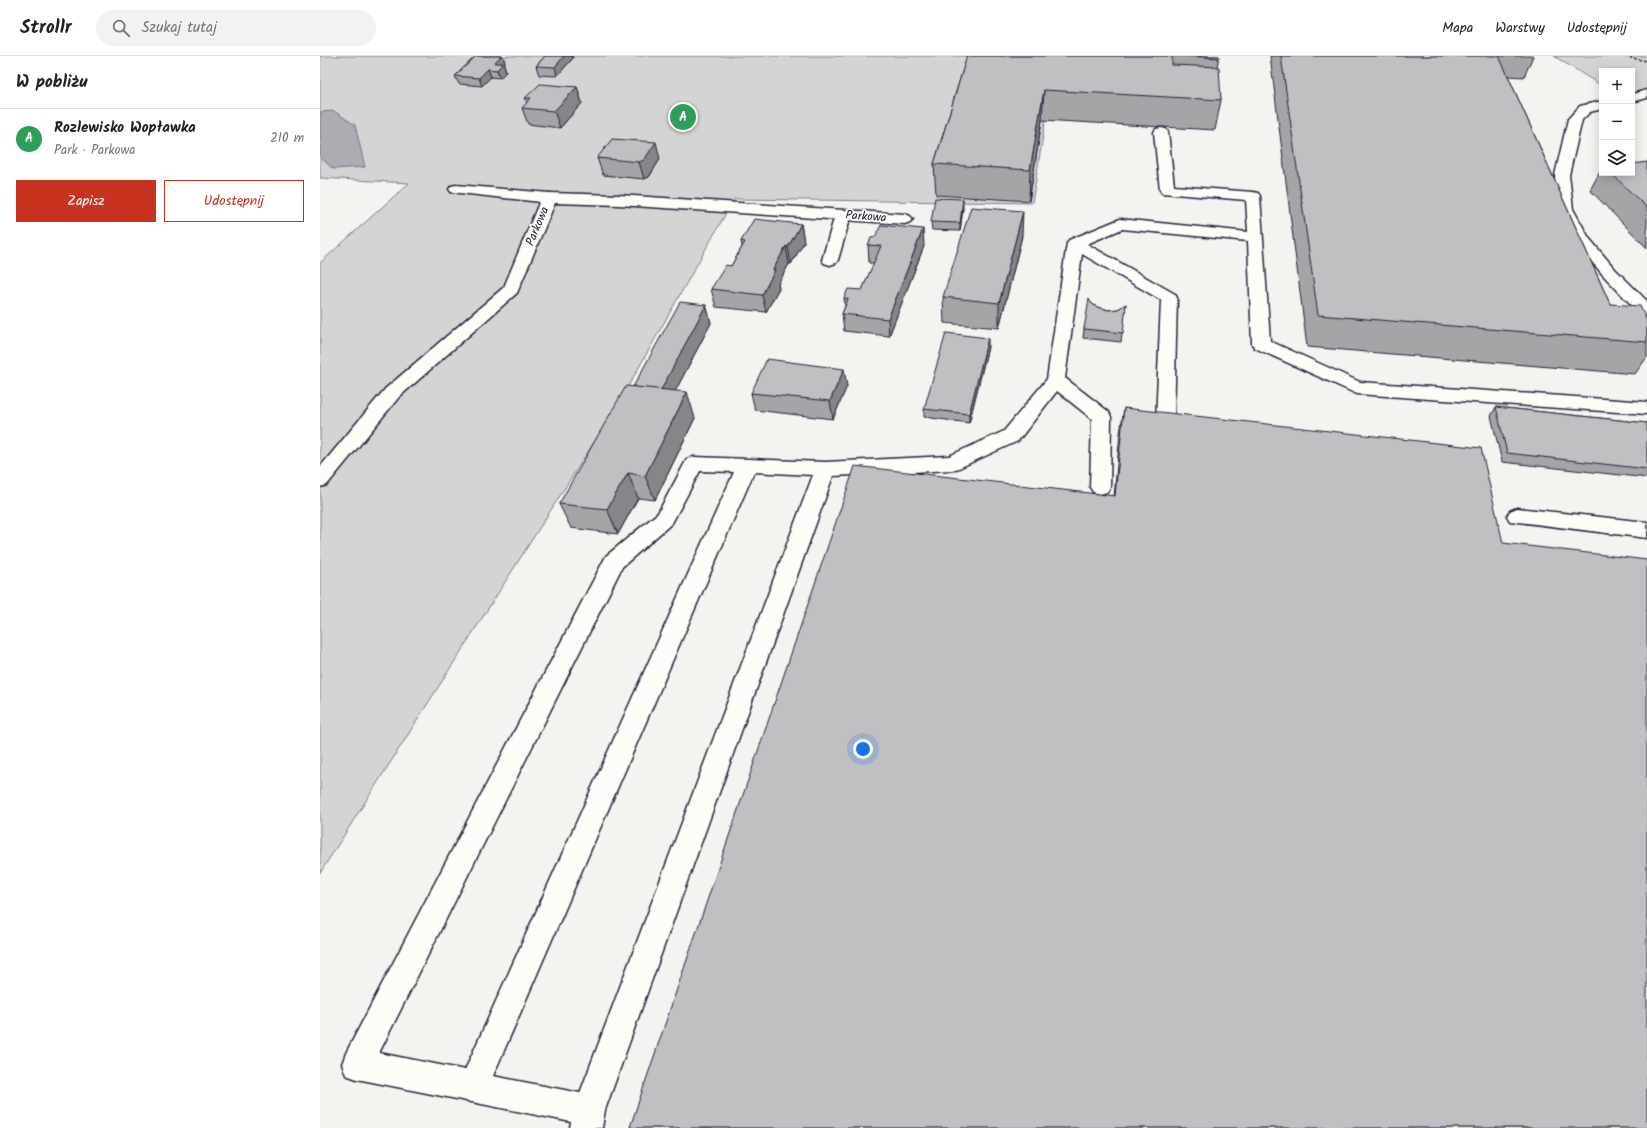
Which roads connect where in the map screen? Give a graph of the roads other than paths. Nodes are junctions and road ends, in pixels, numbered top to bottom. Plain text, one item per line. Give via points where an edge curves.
1 (1647, 94) edge
2 (1635, 97) edge
3 (1599, 106) edge
4 (1161, 132) dead end
5 (456, 189) dead end
6 (549, 198) junction
7 (842, 215) junction
8 (905, 219) dead end
9 (1256, 237) junction
10 (1075, 243) junction
11 (830, 260) dead end
12 (1647, 311) edge
13 (1056, 380) junction
14 (1647, 408) edge
15 (1165, 422) edge
16 (747, 465) junction
17 (825, 469) junction
18 (320, 480) edge
19 (1100, 487) dead end
20 (1517, 516) dead end
21 (1647, 530) edge
22 (473, 1087) junction
23 (587, 1119) edge

1 - 2 street
3 - 12 street via 1585,110 1575,119 1562,175 1565,209 1582,240
4 - 9 street via 1167,190 1253,196
5 - 6 street
6 - 7 street, Parkowa via 619,200
6 - 18 street, Parkowa via 511,289 392,393
7 - 8 street, Parkowa
7 - 11 street
9 - 10 street via 1120,224
9 - 14 street via 1261,344 1357,388
10 - 13 street
10 - 15 street via 1169,298
13 - 17 street via 1011,436 952,463
13 - 19 street via 1102,417
16 - 17 street
16 - 22 street
16 - 22 street via 694,464 665,518 614,562 357,1064
17 - 23 street
20 - 21 street
22 - 23 street

